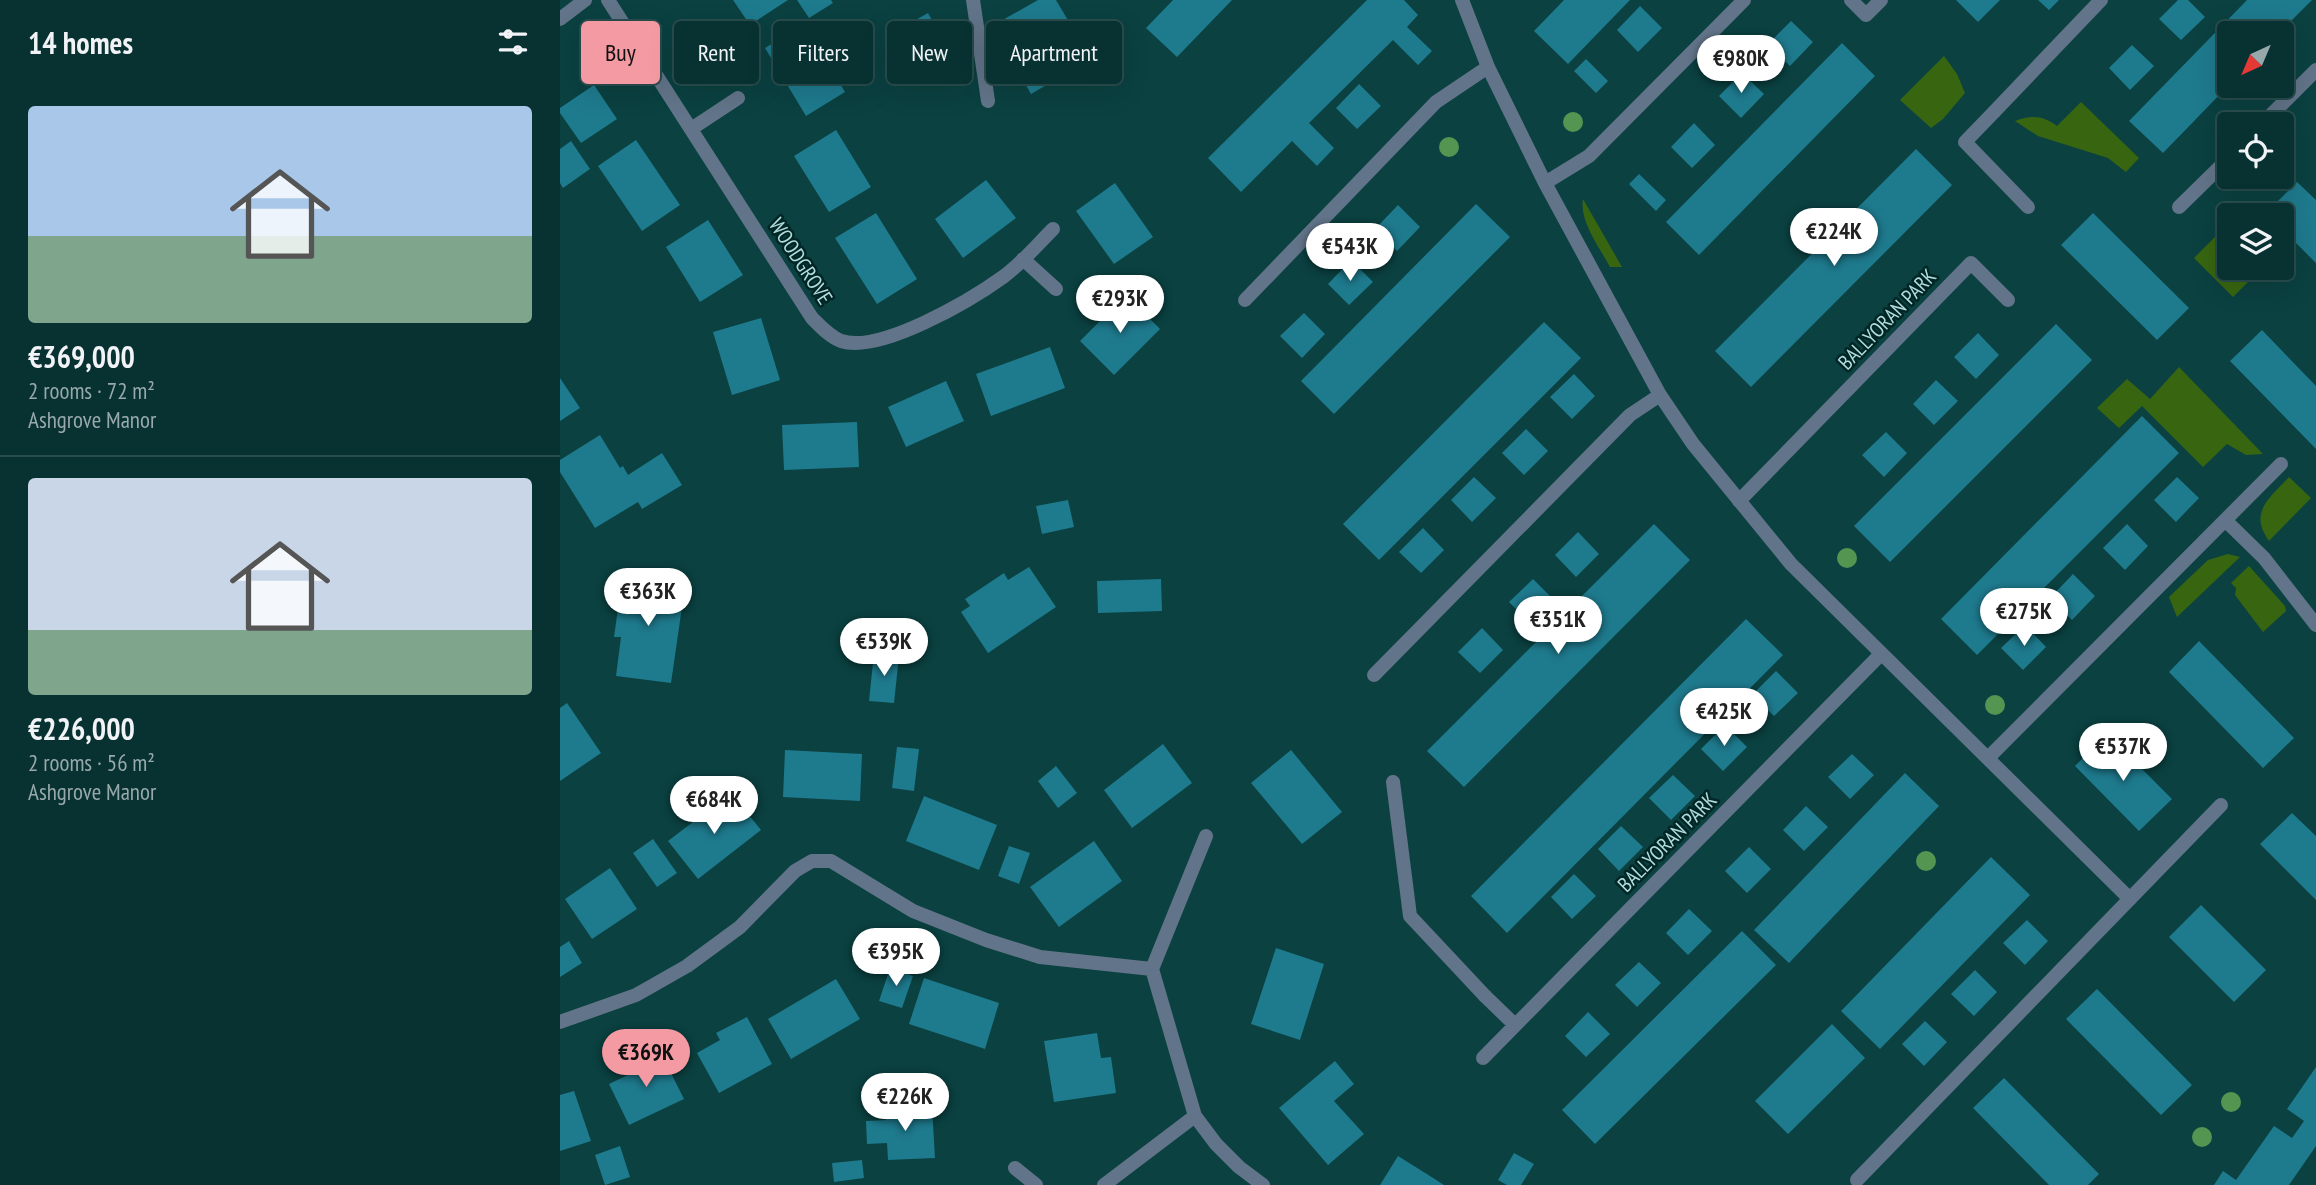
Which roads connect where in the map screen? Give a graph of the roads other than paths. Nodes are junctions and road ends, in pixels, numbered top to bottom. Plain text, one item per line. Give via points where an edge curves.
1 (585, 0) edge
2 (608, 0) edge
3 (973, 0) edge
4 (1462, 0) edge
5 (1744, 0) edge
6 (1851, 0) edge
7 (1881, 0) edge
8 (2101, 0) edge
9 (560, 19) edge
10 (1488, 67) junction
11 (2316, 70) edge
12 (738, 97) dead end
13 (988, 101) dead end
14 (2274, 112) edge
15 (691, 129) junction
16 (2217, 170) edge
17 (1545, 183) junction
18 (2028, 207) dead end
19 (2179, 207) dead end
20 (1053, 229) dead end
21 (1023, 259) junction
22 (1056, 289) dead end
23 (1245, 300) dead end
24 (2008, 300) dead end
25 (1660, 395) junction
26 (2281, 464) dead end
27 (1739, 501) junction
28 (2226, 521) junction
29 (2316, 625) edge
30 (1880, 655) junction
31 (1374, 675) dead end
32 (1988, 758) junction
33 (1393, 782) dead end
34 (2221, 805) dead end
35 (1206, 836) dead end
36 (2130, 900) junction
37 (1152, 969) junction
38 (560, 1022) edge
39 (1515, 1025) junction
40 (1483, 1058) dead end
41 (1195, 1116) junction
42 (1015, 1168) dead end
43 (1857, 1180) dead end
44 (1035, 1185) edge
45 (1104, 1185) edge
46 (1263, 1185) edge

1 - 9 street
2 - 15 street, WOODGROVE
3 - 13 street
4 - 10 street
5 - 17 street via 1589,156
6 - 7 street via 1866,15
8 - 18 street via 1965,142
10 - 17 street
10 - 23 street via 1436,102
11 - 14 street
12 - 15 street
15 - 21 street, WOODGROVE via 812,318 841,341 878,341 931,319 1004,276
16 - 19 street
17 - 25 street
20 - 21 street, WOODGROVE
21 - 22 street
24 - 27 street, BALLYORAN PARK via 1971,263
25 - 27 street
25 - 31 street via 1630,415
26 - 28 street
27 - 30 street via 1791,564
28 - 29 street via 2264,558
28 - 32 street
30 - 32 street
30 - 39 street, BALLYORAN PARK
32 - 36 street
33 - 39 street via 1410,916
34 - 36 street
35 - 37 street
36 - 43 street
37 - 38 street via 1040,957 986,940 913,911 831,861 812,860 795,871 740,927 687,966 636,995
37 - 41 street
39 - 40 street, BALLYORAN PARK
41 - 45 street
41 - 46 street via 1216,1144
42 - 44 street

